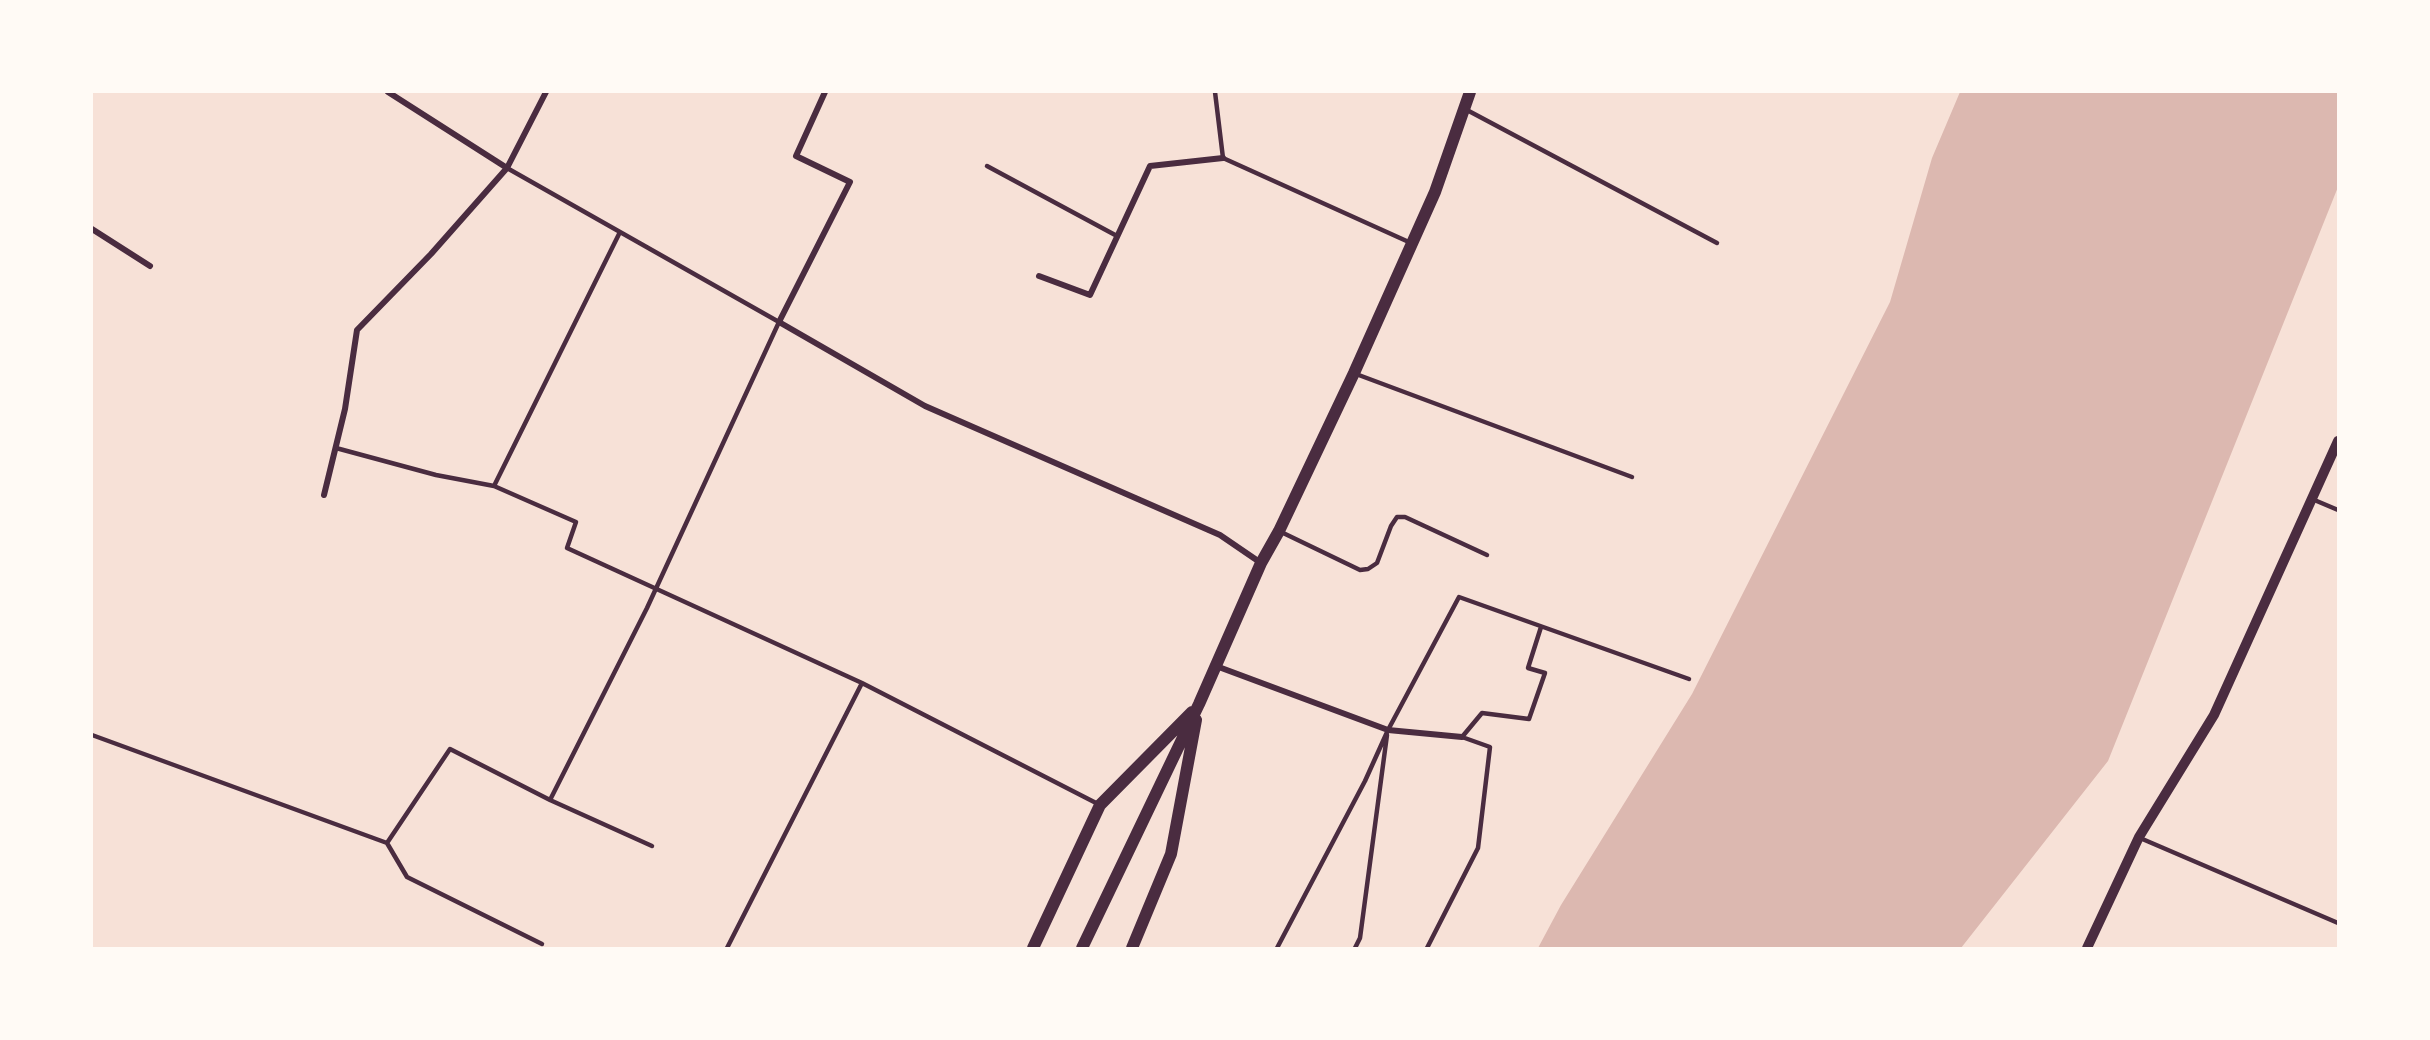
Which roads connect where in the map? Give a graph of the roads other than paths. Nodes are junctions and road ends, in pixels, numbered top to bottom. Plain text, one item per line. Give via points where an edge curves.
1 (388, 92) edge
2 (546, 92) edge
3 (825, 92) edge
4 (1215, 92) edge
5 (1470, 92) edge
6 (1464, 108) junction
7 (1223, 158) junction
8 (987, 166) dead end
9 (507, 168) junction
10 (92, 229) edge
11 (620, 232) junction
12 (1117, 236) junction
13 (1411, 243) junction
14 (1717, 243) dead end
15 (150, 266) dead end
16 (1038, 276) dead end
17 (779, 322) junction
18 (1354, 373) junction
19 (2338, 441) edge
20 (336, 448) junction
21 (1632, 477) dead end
22 (494, 486) junction
23 (324, 495) dead end
24 (2312, 499) junction
25 (2338, 510) edge
26 (1279, 531) junction
27 (1487, 555) dead end
28 (1262, 564) junction
29 (656, 589) junction
30 (1541, 627) junction
31 (1216, 666) junction
32 (1689, 679) dead end
33 (862, 683) junction
34 (1199, 704) junction
35 (1388, 730) junction
36 (92, 735) edge
37 (1462, 737) junction
38 (550, 800) junction
39 (1100, 805) junction
40 (2139, 837) junction
41 (387, 843) junction
42 (652, 846) dead end
43 (2338, 923) edge
44 (542, 944) dead end
45 (727, 948) edge
46 (1033, 948) edge
47 (1082, 948) edge
48 (1131, 948) edge
49 (1277, 948) edge
50 (1355, 948) edge
51 (1427, 948) edge
52 (2087, 948) edge

1 - 9 street
2 - 9 street
3 - 17 street via 796,156 850,182
4 - 7 lane
5 - 6 main road
6 - 13 main road via 1435,192
6 - 14 lane
7 - 12 street via 1150,166
7 - 13 lane
8 - 12 lane
9 - 11 lane
9 - 20 street via 357,330
10 - 15 street
11 - 17 lane
11 - 22 lane
12 - 16 street via 1090,294
13 - 18 main road
17 - 28 street via 925,406 1220,535
17 - 29 lane
18 - 21 lane
18 - 26 main road
19 - 24 street
20 - 22 lane
20 - 23 street
22 - 29 lane via 576,522 567,548
24 - 25 lane
24 - 40 street via 2214,715
26 - 27 lane via 1360,570 1377,563 1397,517 1405,517
26 - 28 main road
28 - 31 main road
29 - 33 lane
29 - 38 lane
30 - 32 lane
30 - 35 lane via 1459,597
30 - 37 lane via 1528,668 1545,673 1529,719 1482,713
31 - 34 main road
31 - 35 street
33 - 39 lane
33 - 45 lane
34 - 39 main road
34 - 47 main road
34 - 48 main road via 1171,854
35 - 37 street
35 - 49 lane
35 - 50 lane via 1360,938
36 - 41 lane
37 - 51 lane via 1490,747 1478,848
38 - 41 lane via 450,749
38 - 42 lane
39 - 46 main road
40 - 43 lane
40 - 52 street
41 - 44 lane via 407,877

